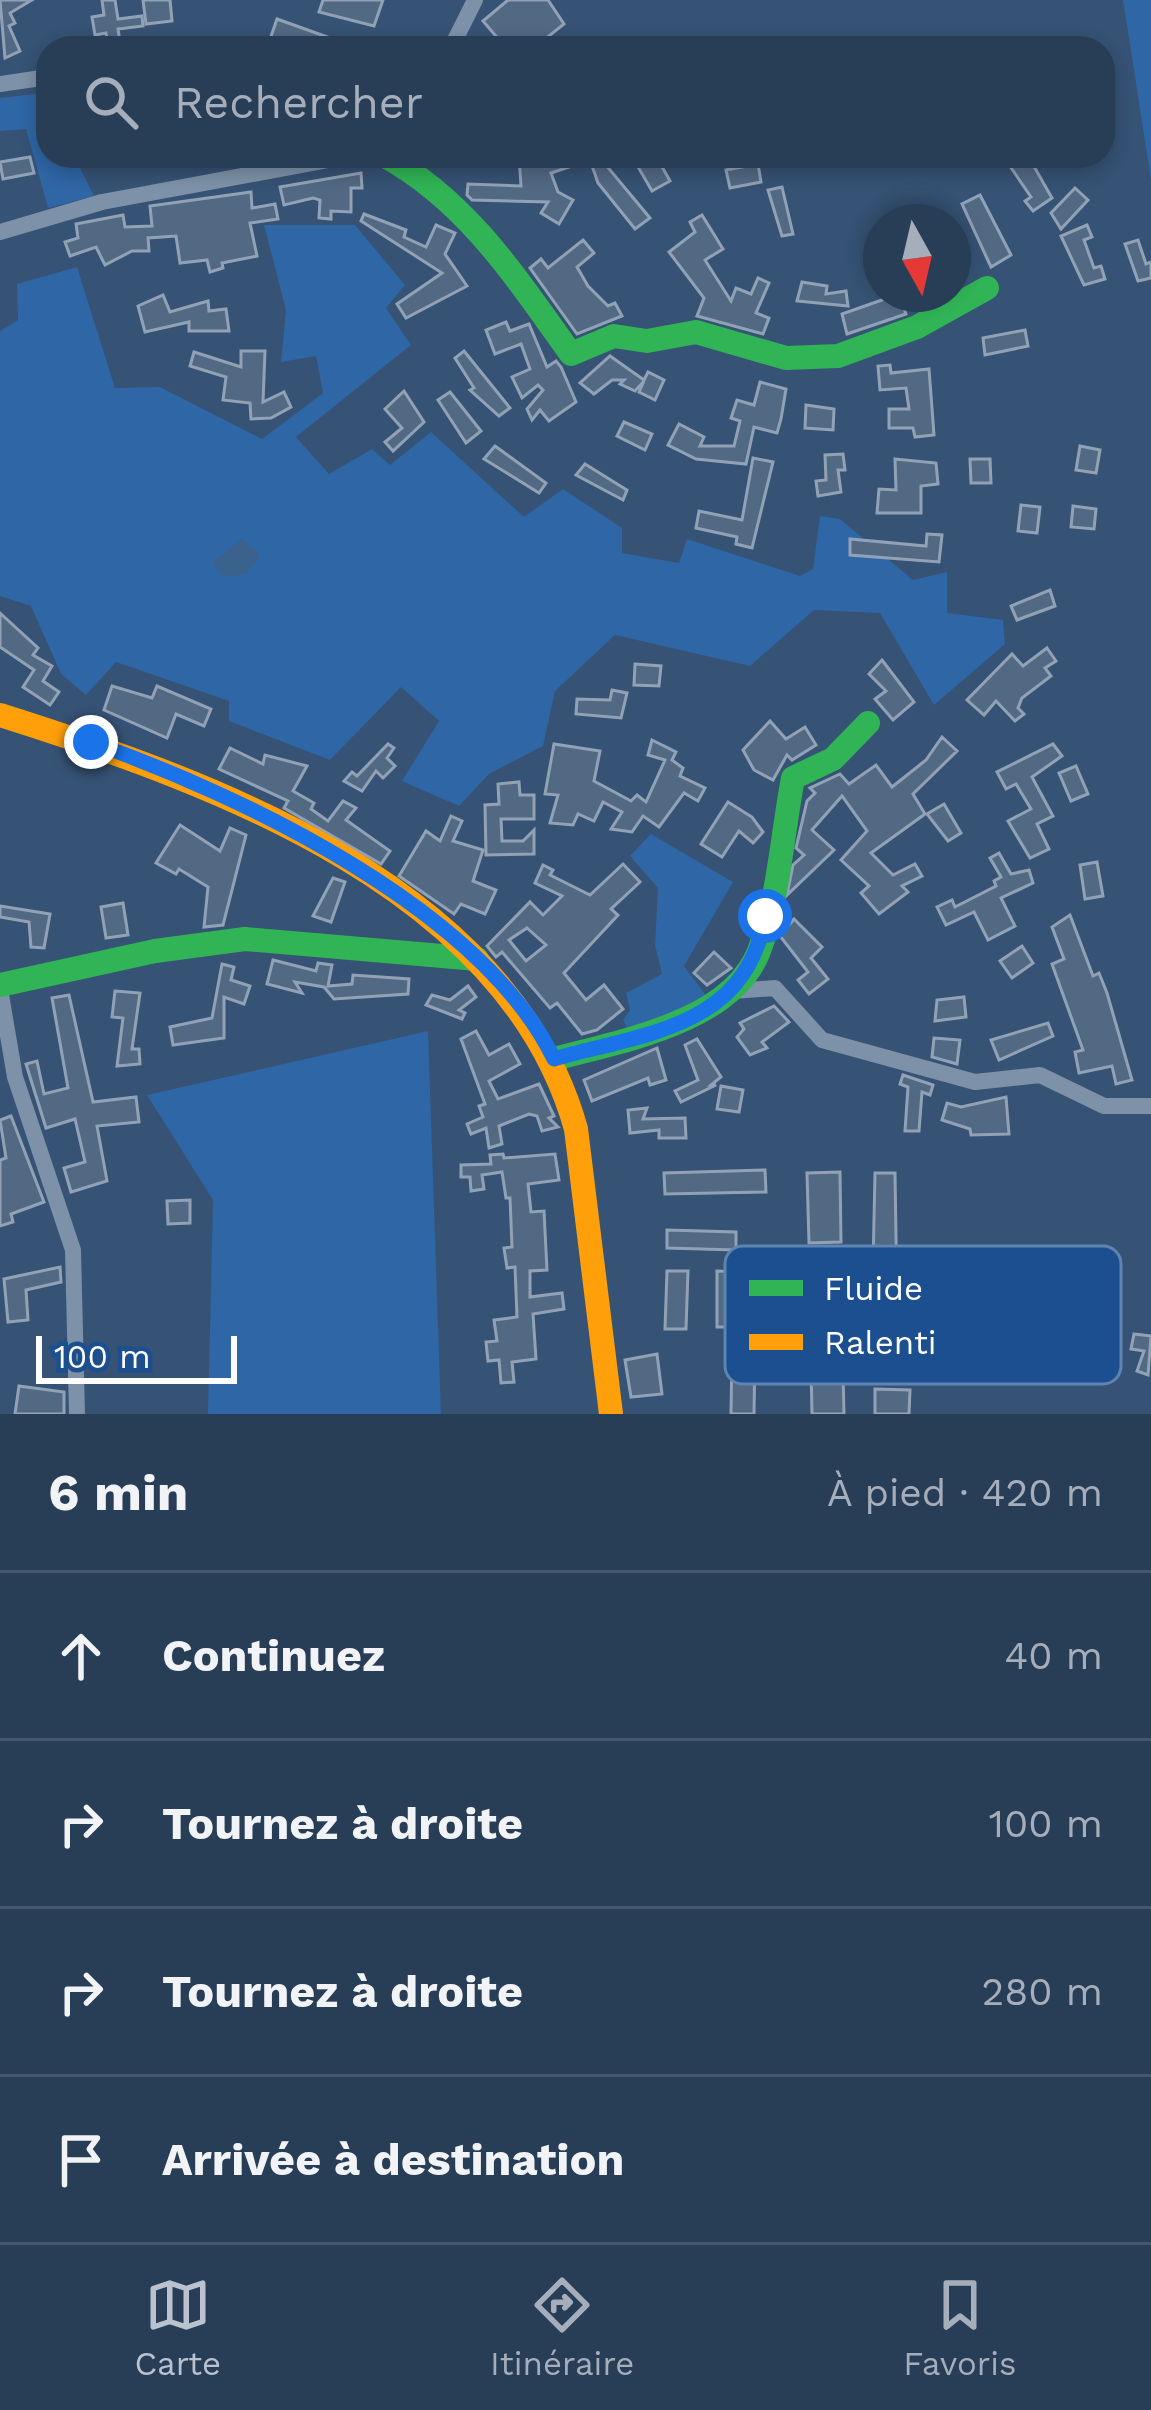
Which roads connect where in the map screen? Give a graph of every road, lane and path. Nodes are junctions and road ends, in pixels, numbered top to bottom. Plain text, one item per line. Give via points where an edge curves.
1 (475, 0) edge
2 (457, 36) edge
3 (36, 79) edge
4 (0, 84) edge
5 (285, 168) edge
6 (406, 168) edge
7 (0, 232) edge
8 (987, 288) dead end
9 (0, 715) edge
10 (868, 723) dead end
11 (479, 960) junction
12 (0, 987) edge
13 (732, 991) junction
14 (554, 1059) junction
15 (1151, 1106) edge
16 (77, 1414) edge
17 (611, 1414) edge

1 - 2 street
3 - 4 street
5 - 7 street via 102,202
6 - 8 street via 462,213 572,354 614,336 640,345 699,332 790,359 830,354 914,333
9 - 11 street via 138,758 281,824
10 - 13 street via 832,759 793,778 760,950
11 - 12 street via 245,939
11 - 14 street via 521,1004
12 - 16 street via 15,1077 73,1250
13 - 14 street via 676,1026
13 - 15 street via 775,988 822,1040 898,1063 975,1082 1040,1075 1104,1106
14 - 17 street via 583,1160

